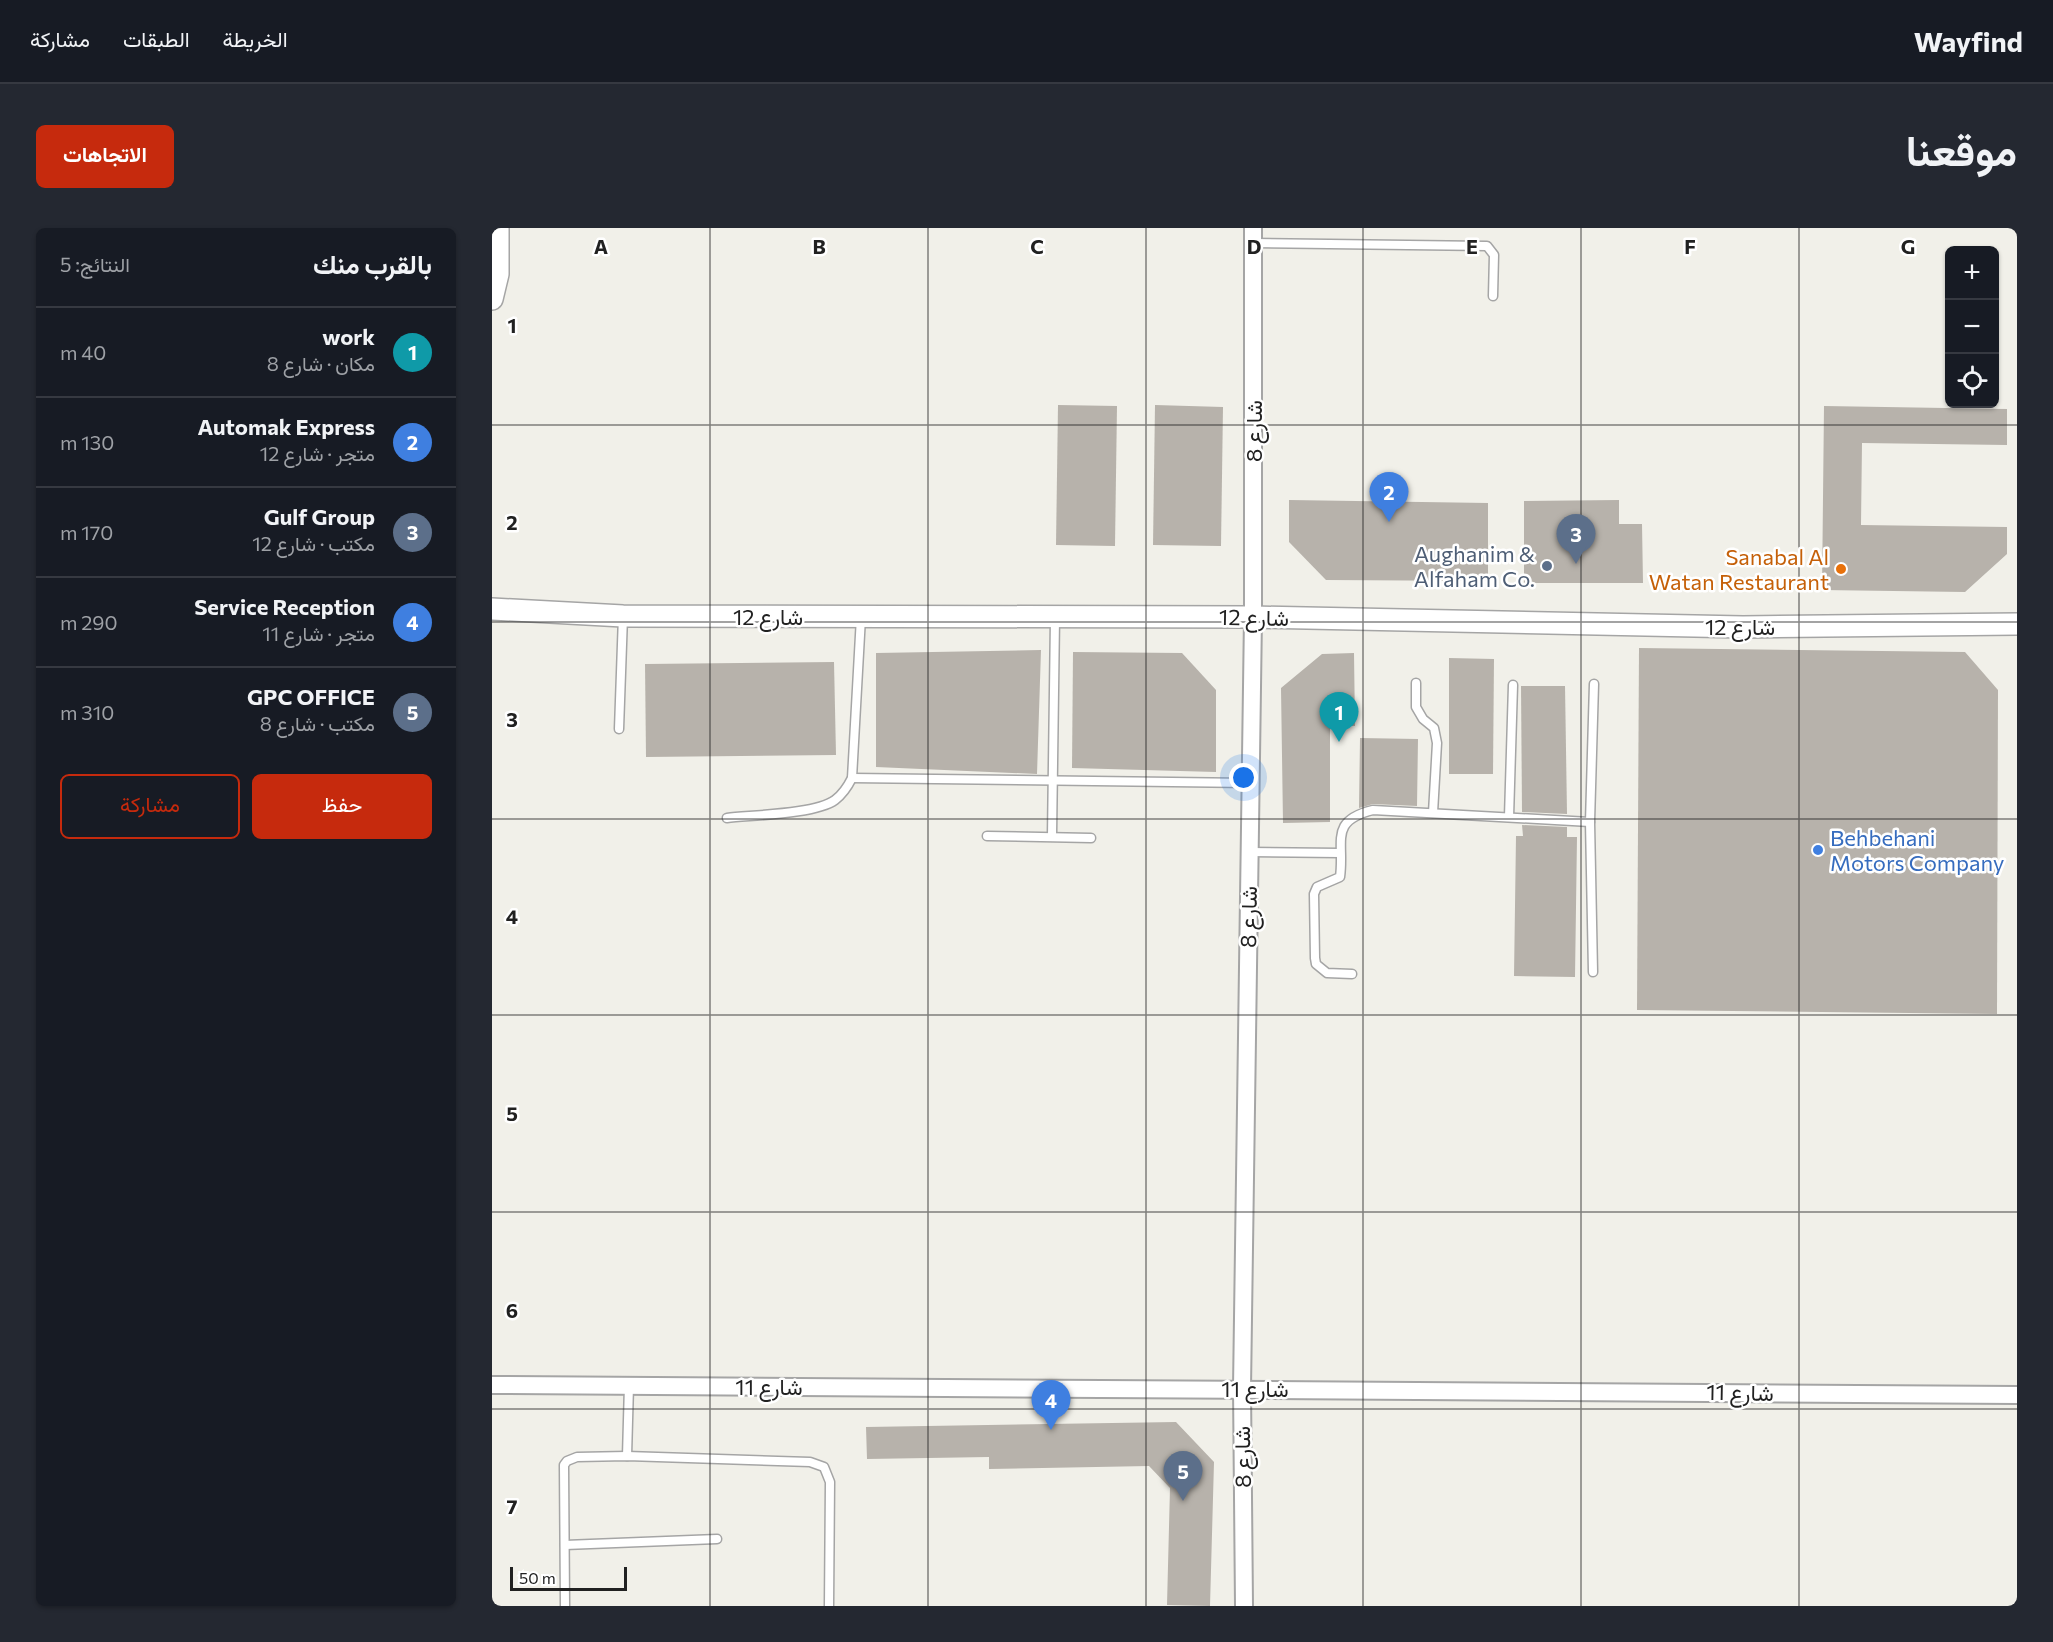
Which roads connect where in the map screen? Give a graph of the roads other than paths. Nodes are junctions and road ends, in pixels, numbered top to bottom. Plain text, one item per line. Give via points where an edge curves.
1 (498, 228) edge
2 (1253, 235) edge
3 (1493, 296) dead end
4 (492, 299) edge
5 (492, 609) edge
6 (623, 616) junction
7 (861, 616) junction
8 (1055, 617) junction
9 (1253, 617) junction
10 (2017, 624) edge
11 (1416, 683) dead end
12 (1594, 684) dead end
13 (1512, 685) dead end
14 (619, 729) dead end
15 (852, 778) junction
16 (1054, 780) junction
17 (1250, 783) junction
18 (1433, 813) junction
19 (1509, 817) junction
20 (727, 818) dead end
21 (1590, 822) junction
22 (987, 836) dead end
23 (1052, 836) junction
24 (1092, 838) dead end
25 (1249, 852) junction
26 (1340, 853) junction
27 (1593, 972) dead end
28 (1352, 974) dead end
29 (492, 1385) edge
30 (629, 1385) junction
31 (1242, 1388) junction
32 (2017, 1395) edge
33 (627, 1456) junction
34 (717, 1539) dead end
35 (565, 1545) junction
36 (565, 1606) edge
37 (829, 1606) edge
38 (1244, 1606) edge

1 - 4 street via 498,274
2 - 3 lane via 1487,246 1494,255
2 - 9 street, شارع 8
5 - 6 street, شارع 12
6 - 7 street, شارع 12
6 - 14 lane
7 - 8 street, شارع 12
7 - 15 lane
8 - 9 street, شارع 12
8 - 16 lane
9 - 10 street, شارع 12 via 1743,627
9 - 17 street, شارع 8
11 - 18 lane via 1416,707 1434,728 1437,743
12 - 21 lane
13 - 19 lane
15 - 16 lane
15 - 20 lane via 834,801 817,808
16 - 17 lane
16 - 23 lane
17 - 25 street, شارع 8
18 - 19 lane
18 - 26 lane via 1359,813 1341,829
19 - 21 lane
21 - 27 lane
22 - 23 lane
23 - 24 lane
25 - 26 lane
25 - 31 street, شارع 8
26 - 28 lane via 1340,877 1317,887 1314,894 1315,958 1327,973
29 - 30 street, شارع 11
30 - 31 street, شارع 11
30 - 33 lane
31 - 32 street, شارع 11
31 - 38 street, شارع 8
33 - 35 lane via 578,1457 567,1461 563,1471
33 - 37 lane via 810,1462 824,1467 830,1482
34 - 35 lane
35 - 36 lane

